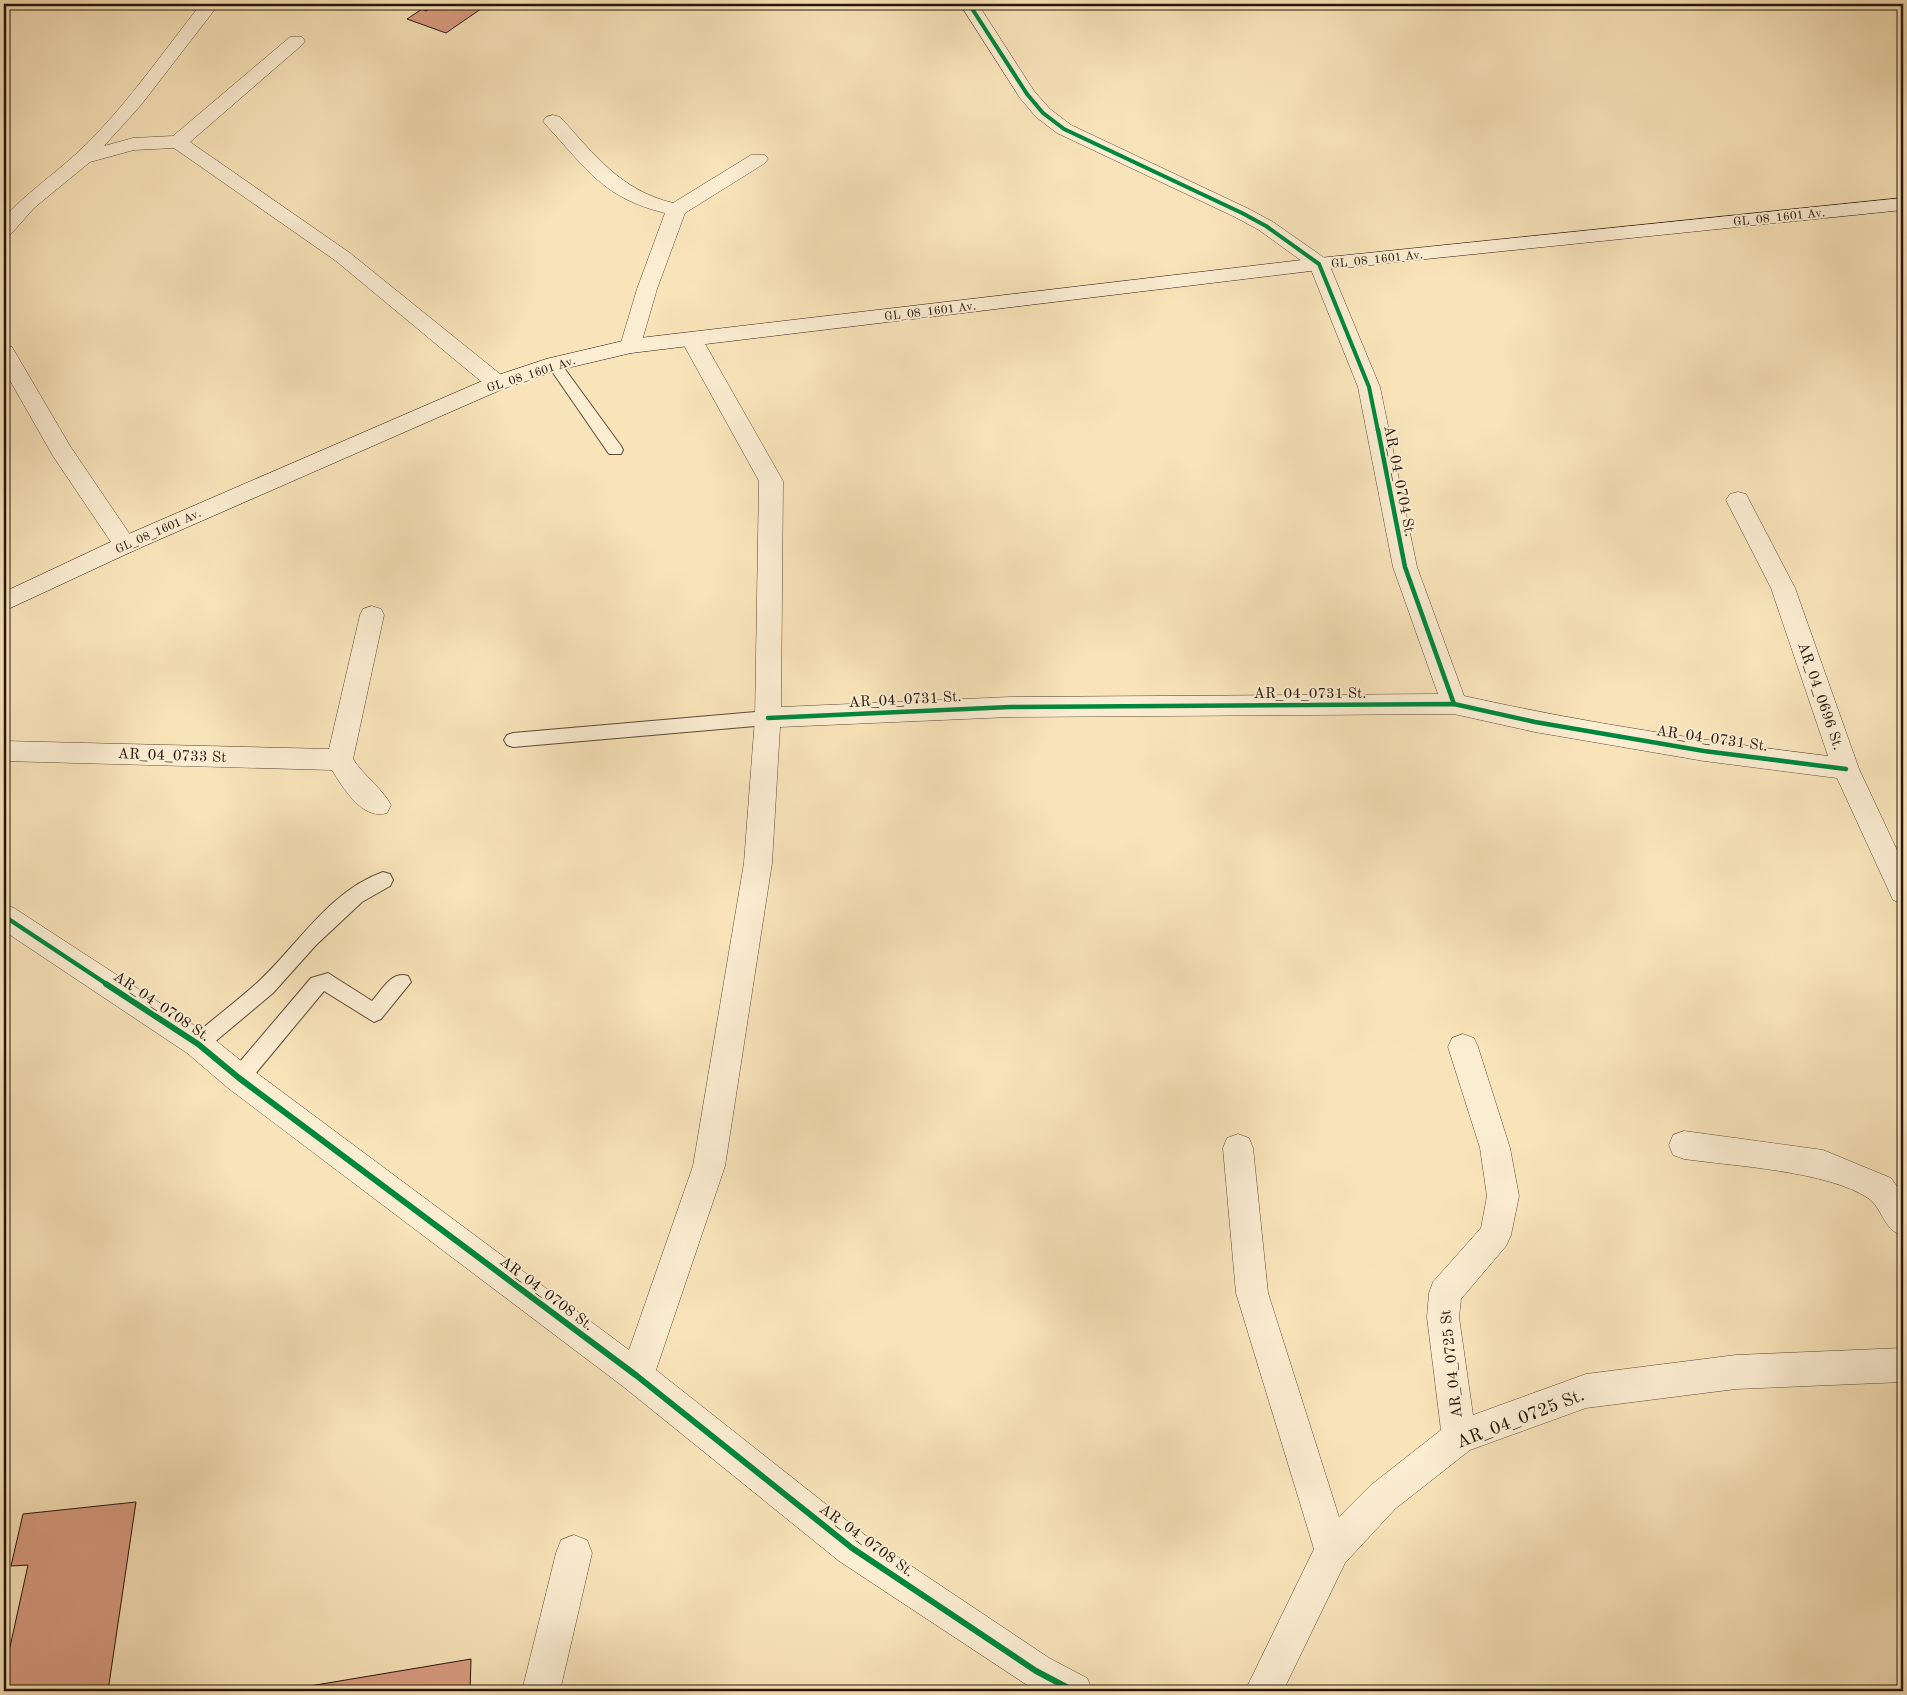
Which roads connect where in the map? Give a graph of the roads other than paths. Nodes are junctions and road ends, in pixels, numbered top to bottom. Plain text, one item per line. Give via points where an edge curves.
1 (210, 4) edge
2 (969, 4) edge
3 (296, 41) dead end
4 (553, 120) dead end
5 (178, 142) junction
6 (83, 158) junction
7 (758, 159) dead end
8 (1903, 204) edge
9 (676, 210) junction
10 (4, 230) edge
11 (1319, 264) junction
12 (692, 340) junction
13 (631, 346) junction
14 (4, 352) edge
15 (554, 364) junction
16 (497, 383) junction
17 (616, 450) dead end
18 (1738, 500) dead end
19 (125, 545) junction
20 (4, 602) edge
21 (372, 615) dead end
22 (1454, 704) junction
23 (768, 718) junction
24 (513, 740) dead end
25 (4, 751) edge
26 (340, 760) junction
27 (1846, 769) junction
28 (377, 805) dead end
29 (383, 880) dead end
30 (1903, 892) edge
31 (4, 916) edge
32 (401, 982) dead end
33 (198, 1044) junction
34 (1463, 1047) dead end
35 (239, 1078) junction
36 (1684, 1145) dead end
37 (1238, 1148) dead end
38 (1903, 1222) edge
39 (1903, 1365) edge
40 (637, 1376) junction
41 (1459, 1437) junction
42 (1332, 1550) junction
43 (574, 1553) dead end
44 (541, 1691) edge
45 (1074, 1691) edge
46 (1264, 1691) edge

1 - 6 street via 134,101
2 - 11 street via 1026,94 1064,129 1242,212
3 - 5 street
4 - 9 street via 627,194
5 - 6 street via 133,144
5 - 16 street via 343,257
6 - 10 street via 27,204
7 - 9 street
8 - 11 street, GL_08_1601 Av.
9 - 13 street via 647,289
11 - 12 street, GL_08_1601 Av.
11 - 22 street, AR_04_0704 St. via 1369,387 1405,567
12 - 13 street, GL_08_1601 Av.
12 - 23 street via 771,480
13 - 15 street, GL_08_1601 Av.
14 - 19 street via 61,450
15 - 16 street, GL_08_1601 Av.
15 - 17 lane
16 - 19 street, GL_08_1601 Av.
18 - 27 street, AR_04_0696 St. via 1783,588
19 - 20 street, GL_08_1601 Av.
21 - 26 street
22 - 23 street, AR_04_0731 St. via 1010,707
22 - 27 street, AR_04_0731 St. via 1535,722 1704,751
23 - 24 lane
23 - 40 street via 758,863 709,1166
25 - 26 street, AR_04_0733 St
26 - 28 street via 351,778
27 - 30 street, AR_04_0696 St.
29 - 33 lane via 355,896 309,938 266,987
31 - 33 street, AR_04_0708 St.
32 - 35 lane via 374,1013 328,982 318,984
33 - 35 street, AR_04_0708 St.
34 - 41 street, AR_04_0725 St via 1495,1148 1503,1196 1495,1235 1445,1293 1443,1317
35 - 40 street, AR_04_0708 St.
36 - 38 street via 1823,1164 1880,1188
37 - 42 street via 1252,1293
39 - 41 street, AR_04_0725 St. via 1736,1372 1586,1391
40 - 45 street, AR_04_0708 St. via 852,1548 1036,1671
41 - 42 street, AR_04_0725 St. via 1383,1496
42 - 46 street, AR_04_0725 St.
43 - 44 street

